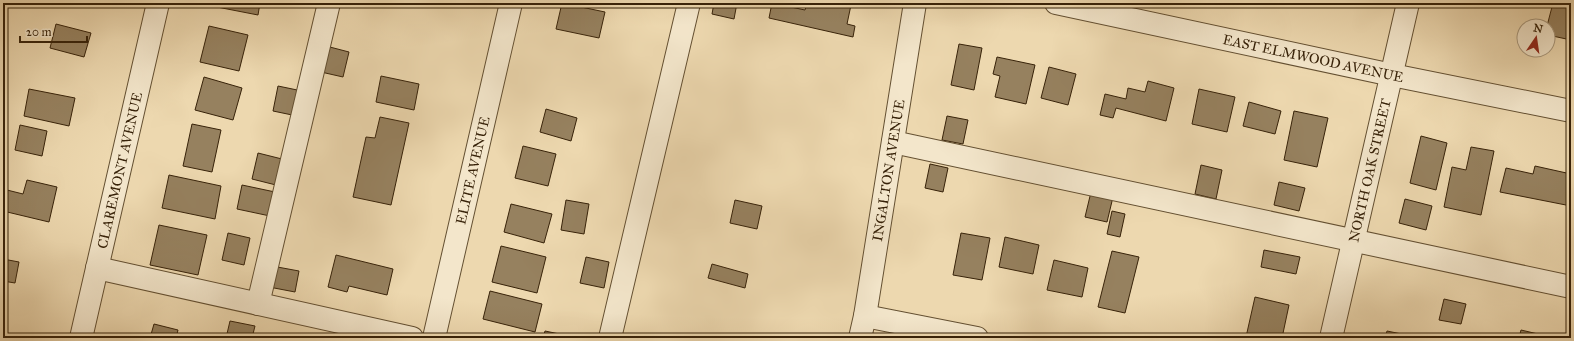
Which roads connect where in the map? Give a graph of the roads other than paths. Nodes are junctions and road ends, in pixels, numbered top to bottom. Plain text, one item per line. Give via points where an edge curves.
1 (158, 3) edge
2 (329, 3) edge
3 (511, 3) edge
4 (690, 3) edge
5 (915, 3) edge
6 (1056, 3) edge
7 (1408, 3) edge
8 (1392, 75) junction
9 (1571, 111) edge
10 (893, 142) junction
11 (1354, 240) junction
12 (97, 268) junction
13 (1571, 287) edge
14 (258, 304) junction
15 (865, 316) junction
16 (81, 338) edge
17 (412, 338) edge
18 (434, 338) edge
19 (610, 338) edge
20 (860, 338) edge
21 (977, 338) edge
22 (1331, 338) edge

1 - 12 street, CLAREMONT AVENUE
2 - 14 street
3 - 18 street, ELITE AVENUE
4 - 19 street
5 - 10 street, INGALTON AVENUE
6 - 8 street, EAST ELMWOOD AVENUE
7 - 8 street, NORTH OAK STREET
8 - 9 street, EAST ELMWOOD AVENUE
8 - 11 street, NORTH OAK STREET
10 - 11 street
10 - 15 street, INGALTON AVENUE
11 - 13 street
11 - 22 street, NORTH OAK STREET
12 - 14 street
12 - 16 street, CLAREMONT AVENUE
14 - 17 street
15 - 20 street, INGALTON AVENUE
15 - 21 street

